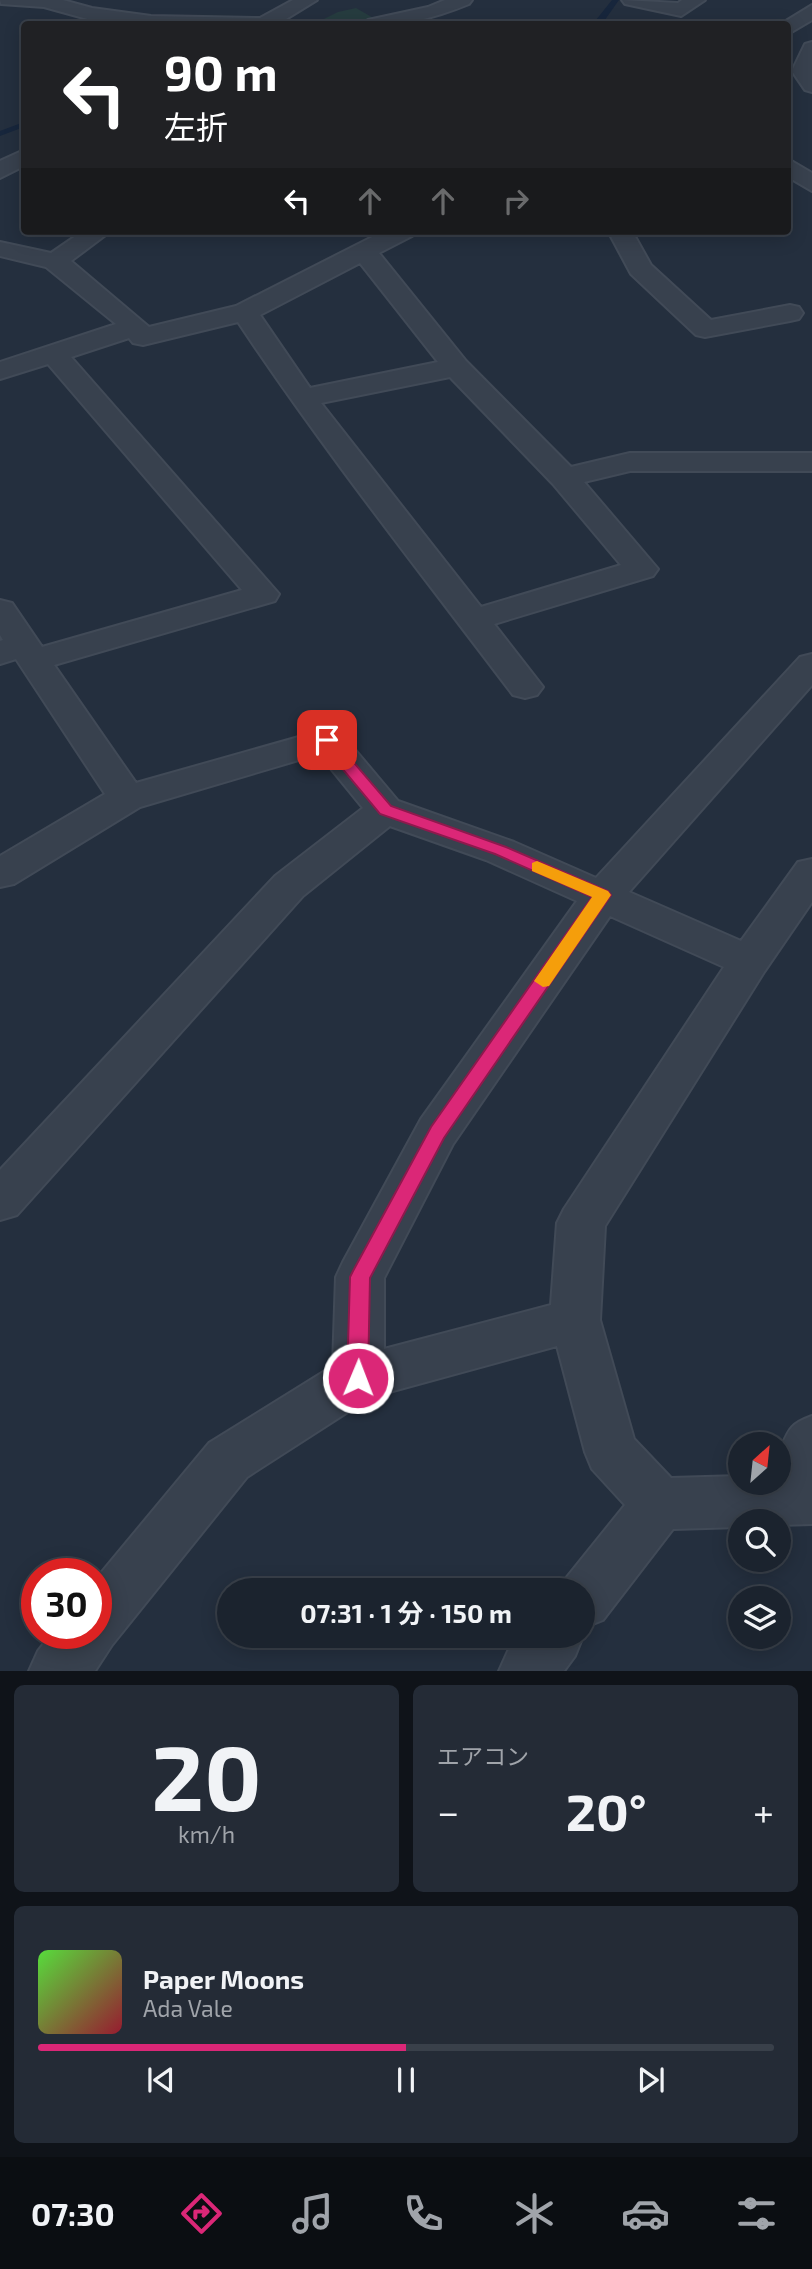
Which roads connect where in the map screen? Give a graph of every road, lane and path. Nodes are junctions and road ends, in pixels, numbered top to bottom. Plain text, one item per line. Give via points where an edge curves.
1 (8, 0) edge
2 (123, 0) edge
3 (307, 0) edge
4 (462, 0) edge
5 (632, 0) edge
6 (695, 0) edge
7 (812, 11) edge
8 (91, 14) junction
9 (144, 21) edge
10 (268, 21) edge
11 (390, 21) edge
12 (791, 26) edge
13 (791, 29) edge
14 (812, 40) edge
15 (812, 48) edge
16 (812, 86) edge
17 (21, 159) edge
18 (791, 168) edge
19 (0, 171) edge
20 (812, 184) edge
21 (93, 235) edge
22 (396, 235) edge
23 (622, 235) edge
24 (0, 249) edge
25 (364, 251) junction
26 (55, 261) junction
27 (245, 312) junction
28 (790, 313) dead end
29 (135, 327) junction
30 (54, 354) junction
31 (456, 367) junction
32 (0, 370) edge
33 (303, 398) junction
34 (812, 462) edge
35 (564, 478) junction
36 (0, 610) edge
37 (472, 620) junction
38 (19, 653) edge
39 (812, 664) edge
40 (525, 687) dead end
41 (127, 797) junction
42 (385, 810) junction
43 (812, 872) edge
44 (0, 874) edge
45 (603, 895) junction
46 (749, 961) junction
47 (0, 1200) edge
48 (575, 1320) junction
49 (358, 1378) junction
50 (812, 1440) edge
51 (812, 1468) edge
52 (812, 1499) edge
53 (659, 1504) junction
54 (595, 1586) edge
55 (112, 1603) edge
56 (546, 1648) edge
57 (75, 1649) edge
58 (58, 1671) edge
59 (528, 1671) edge

1 - 8 street via 45,1
2 - 8 street
3 - 10 street
4 - 11 street
5 - 6 street via 681,10
7 - 12 street
8 - 9 street
13 - 14 street via 807,33
15 - 16 street via 802,72
17 - 19 street
18 - 20 street
21 - 26 street
22 - 25 street
23 - 28 street via 640,269 705,329
24 - 26 street
25 - 27 street
25 - 31 street
26 - 29 street
27 - 29 street via 143,337
27 - 33 street
29 - 30 street
30 - 32 street
30 - 38 street via 263,594
31 - 33 street
31 - 35 street
33 - 37 street
34 - 35 street via 629,461
35 - 37 street via 642,569
36 - 38 street
37 - 40 street
38 - 41 street
39 - 45 street
41 - 42 street via 327,740
41 - 44 street
42 - 45 street via 500,850
42 - 47 street via 289,886
43 - 46 street
45 - 46 street
45 - 49 street via 437,1132 360,1277
46 - 48 street via 581,1223
48 - 49 street
48 - 53 street via 611,1452
49 - 55 street via 228,1460
50 - 51 street via 806,1450
52 - 53 street
53 - 54 street
56 - 59 street
57 - 58 street

